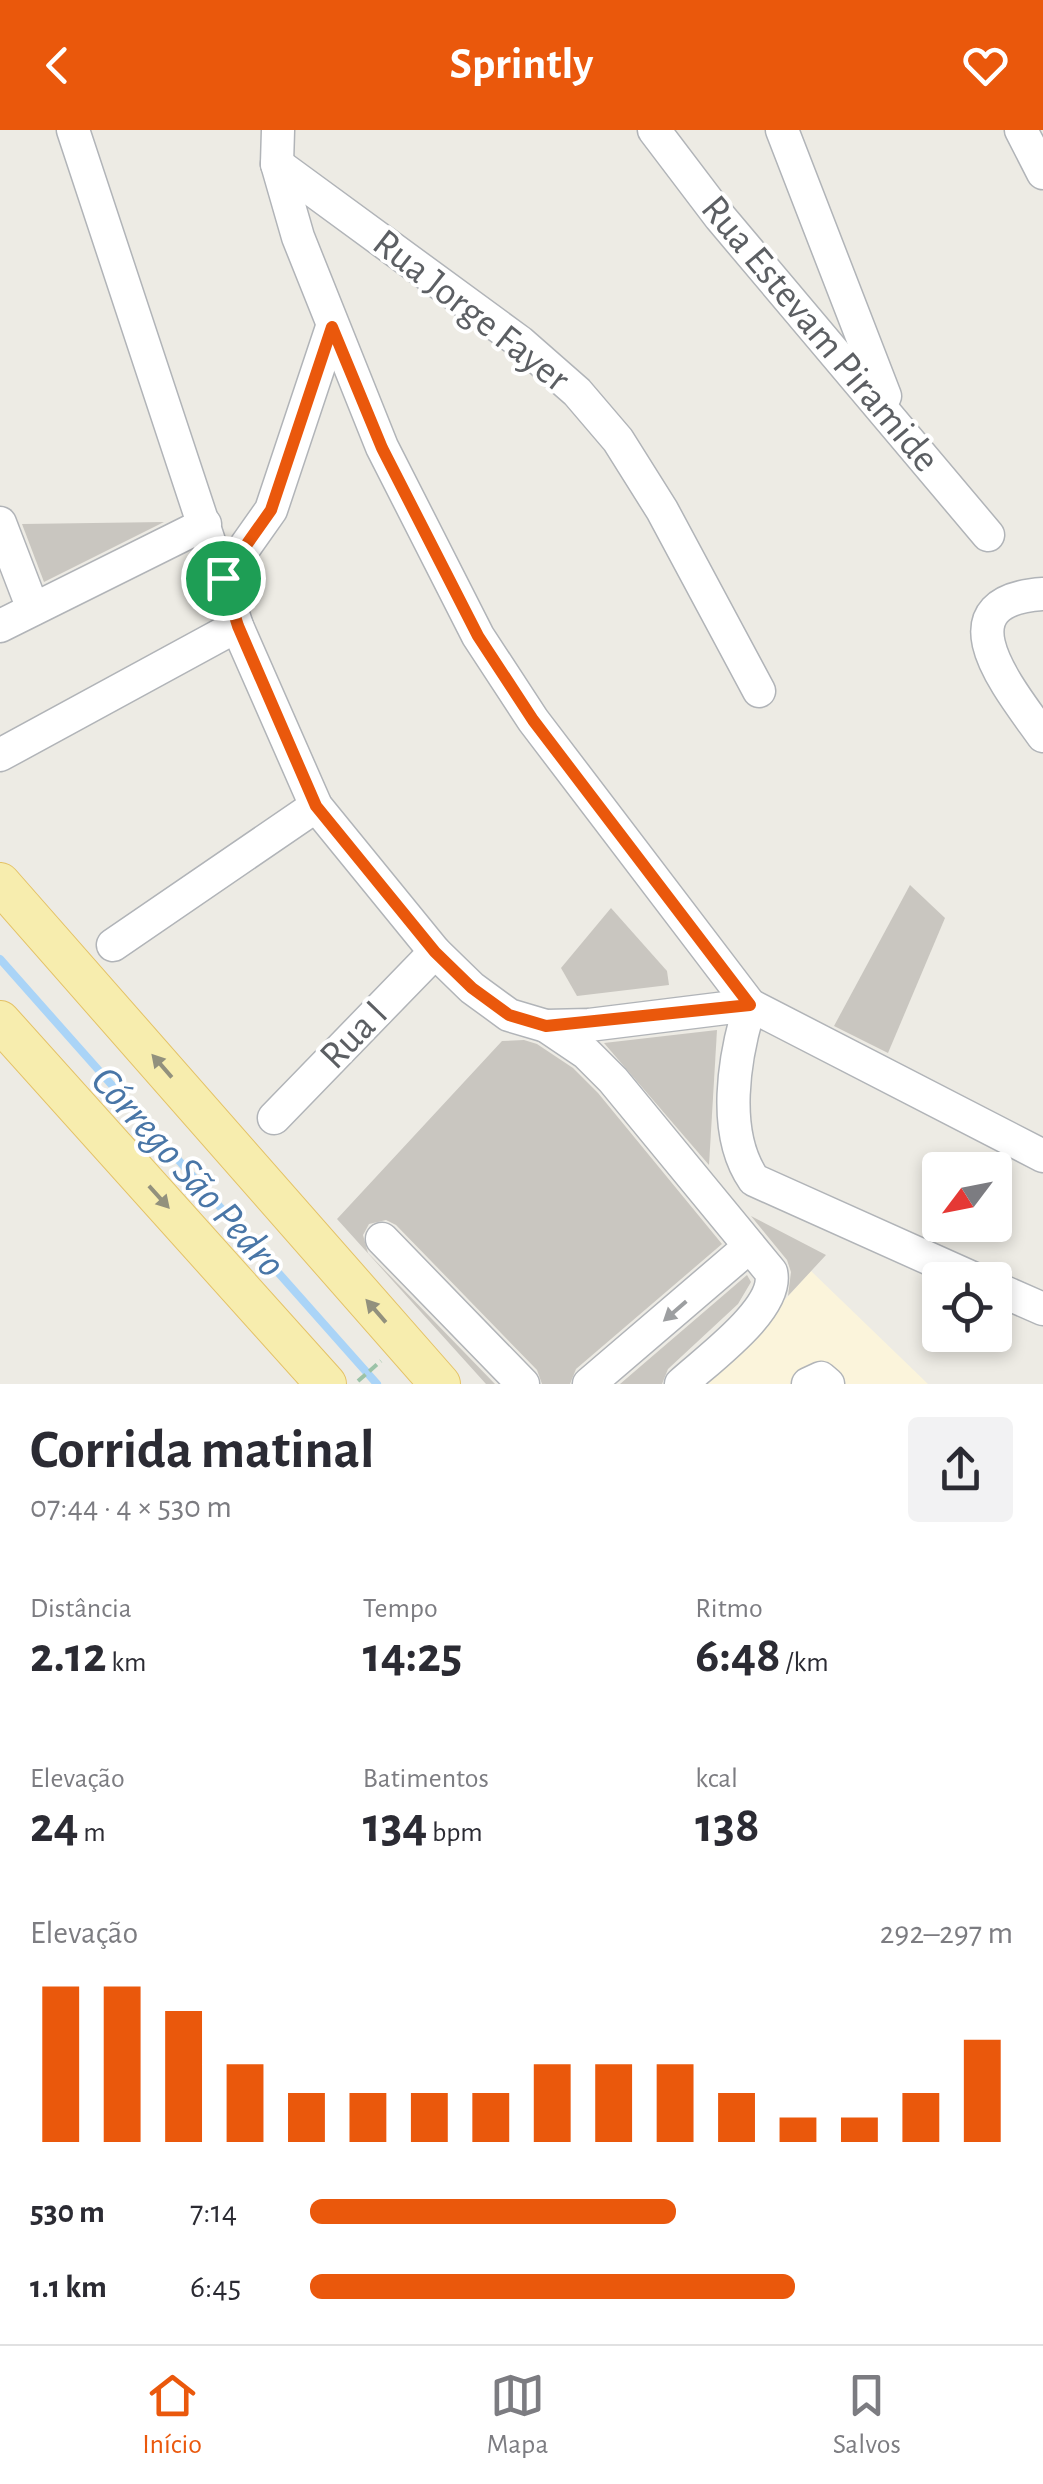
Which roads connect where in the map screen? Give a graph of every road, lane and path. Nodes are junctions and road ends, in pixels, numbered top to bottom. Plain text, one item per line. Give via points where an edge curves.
1 (73, 130) edge
2 (278, 130) edge
3 (654, 130) edge
4 (782, 130) edge
5 (1021, 130) edge
6 (278, 164) junction
7 (1043, 172) edge
8 (332, 327) junction
9 (897, 428) junction
10 (0, 522) edge
11 (205, 524) junction
12 (988, 535) dead end
13 (223, 578) junction
14 (1043, 594) edge
15 (33, 609) junction
16 (0, 626) edge
17 (238, 626) junction
18 (759, 691) dead end
19 (1043, 736) edge
20 (0, 755) edge
21 (316, 806) junction
22 (0, 883) edge
23 (113, 945) dead end
24 (435, 952) junction
25 (750, 1005) junction
26 (0, 1020) edge
27 (546, 1026) junction
28 (274, 1118) dead end
29 (1043, 1156) edge
30 (382, 1240) dead end
31 (749, 1247) junction
32 (937, 1262) edge
33 (1012, 1296) edge
34 (1043, 1310) edge
35 (384, 1358) dead end
36 (326, 1384) edge
37 (355, 1384) edge
38 (440, 1384) edge
39 (523, 1384) edge
40 (589, 1384) edge
41 (681, 1384) edge
42 (808, 1384) edge
43 (828, 1384) edge

1 - 11 street
2 - 6 street
3 - 9 street, Rua Estevam Piramide
4 - 9 street
5 - 7 street
6 - 8 street
6 - 18 street, Rua Jorge Fayer via 520,342 577,392 618,440 662,510
8 - 13 street via 271,510
8 - 25 street via 382,448 478,636 533,720
9 - 12 street, Rua Estevam Piramide
10 - 15 street
11 - 13 street
11 - 15 street
13 - 17 street
14 - 19 street via 1000,608 986,626 986,645
15 - 16 street
17 - 20 street
17 - 21 street
21 - 23 street
21 - 24 street
38 -> 22 main road
24 - 27 street via 509,1015
24 - 28 street, Rua I
25 - 27 street
25 - 29 street
25 - 32 street via 737,1048 736,1140 754,1180
26 -> 36 main road
27 - 31 street via 613,1080
30 - 39 street
31 -> 40 street
31 - 41 street via 771,1272 770,1294
33 - 34 street
35 - 37 path
42 - 43 street via 821,1378

